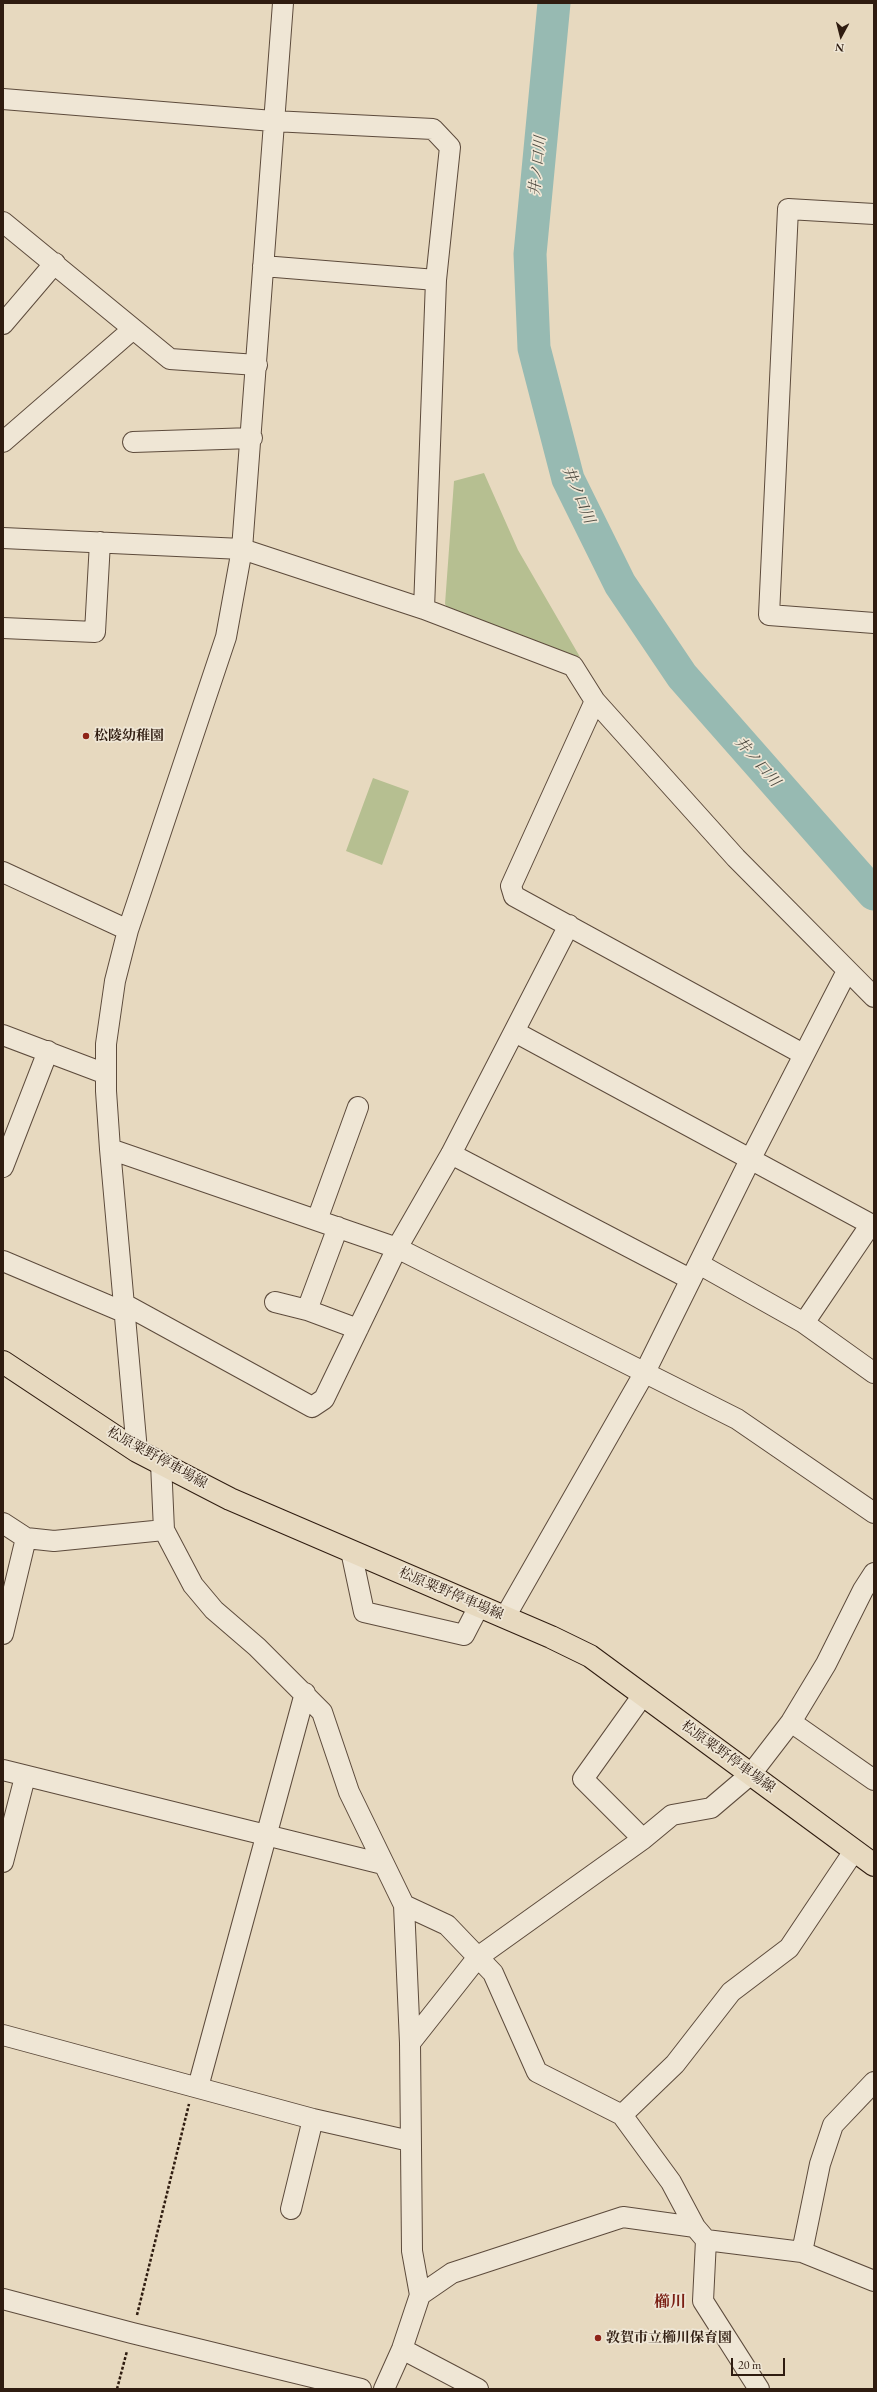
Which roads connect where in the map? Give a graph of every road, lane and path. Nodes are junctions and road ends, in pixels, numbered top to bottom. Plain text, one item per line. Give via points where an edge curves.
1 (283, 3) edge
2 (3, 99) edge
3 (273, 121) junction
4 (874, 214) edge
5 (3, 222) edge
6 (54, 263) junction
7 (263, 266) junction
8 (436, 280) junction
9 (3, 324) edge
10 (133, 329) junction
11 (257, 365) junction
12 (252, 438) junction
13 (3, 442) edge
14 (133, 442) dead end
15 (3, 538) edge
16 (100, 542) junction
17 (242, 549) junction
18 (424, 609) junction
19 (874, 623) edge
20 (3, 628) edge
21 (595, 701) junction
22 (3, 872) edge
23 (569, 925) junction
24 (128, 930) junction
25 (847, 971) junction
26 (874, 997) edge
27 (515, 1032) junction
28 (3, 1036) edge
29 (48, 1051) junction
30 (803, 1054) junction
31 (106, 1074) junction
32 (358, 1107) dead end
33 (110, 1149) junction
34 (451, 1154) junction
35 (750, 1160) junction
36 (3, 1167) edge
37 (317, 1220) junction
38 (872, 1225) edge
39 (338, 1227) junction
40 (397, 1248) junction
41 (3, 1262) edge
42 (694, 1272) junction
43 (275, 1302) dead end
44 (126, 1309) junction
45 (307, 1310) junction
46 (804, 1323) junction
47 (358, 1329) junction
48 (3, 1362) edge
49 (645, 1372) junction
50 (874, 1373) edge
51 (137, 1451) junction
52 (161, 1463) junction
53 (874, 1513) edge
54 (3, 1523) edge
55 (164, 1530) junction
56 (26, 1538) junction
57 (351, 1551) junction
58 (874, 1574) edge
59 (479, 1606) junction
60 (505, 1618) junction
61 (3, 1634) edge
62 (305, 1693) junction
63 (643, 1695) junction
64 (791, 1722) junction
65 (3, 1770) edge
66 (751, 1774) junction
67 (25, 1777) junction
68 (874, 1780) edge
69 (266, 1837) junction
70 (642, 1839) junction
71 (854, 1851) junction
72 (4, 1859) edge
73 (383, 1864) junction
74 (874, 1866) edge
75 (404, 1905) junction
76 (478, 1957) junction
77 (3, 2035) edge
78 (410, 2043) junction
79 (874, 2082) edge
80 (196, 2087) junction
81 (622, 2115) junction
82 (313, 2118) junction
83 (410, 2141) junction
84 (291, 2209) dead end
85 (701, 2234) junction
86 (802, 2252) junction
87 (874, 2281) edge
88 (420, 2295) junction
89 (3, 2299) edge
90 (132, 2333) junction
91 (402, 2349) junction
92 (117, 2389) edge
93 (361, 2389) edge
94 (384, 2389) edge
95 (478, 2389) edge
96 (759, 2389) edge

1 - 3 street
2 - 3 street
3 - 7 street
3 - 8 street via 433,129 450,146
4 - 19 street via 788,209 769,615
5 - 6 street
6 - 9 street
6 - 10 street
7 - 8 street
7 - 11 street
8 - 18 street
10 - 11 street via 170,359
10 - 13 street
11 - 12 street
12 - 14 street
12 - 17 street
15 - 16 street
16 - 17 street
16 - 20 street via 95,632
17 - 18 street
17 - 24 street via 226,637
18 - 21 street via 573,666
21 - 23 street via 511,886 514,896
21 - 25 street via 736,858
22 - 24 street
23 - 27 street
23 - 30 street
24 - 31 street via 115,981 106,1044
25 - 26 street
25 - 30 street
27 - 34 street
27 - 35 street
28 - 29 street
29 - 31 street
29 - 36 street
30 - 35 street
31 - 33 street
32 - 37 street
33 - 37 street
33 - 44 street
34 - 40 street
34 - 42 street
35 - 38 street
35 - 42 street
37 - 39 street
38 - 46 street
39 - 40 street
39 - 45 street
40 - 47 street
40 - 49 street
41 - 44 street
42 - 46 street
42 - 49 street
43 - 45 street
44 - 47 street via 312,1407 324,1399
44 - 51 street
45 - 47 street
46 - 50 street
48 - 51 main road, 松原粟野停車場線
49 - 53 street via 737,1419
49 - 60 street
51 - 52 main road, 松原粟野停車場線
52 - 55 street
52 - 57 main road, 松原粟野停車場線 via 230,1499
54 - 56 street
55 - 56 street via 54,1541
55 - 62 street via 193,1585 214,1610
56 - 61 street
57 - 59 main road, 松原粟野停車場線
57 - 59 street via 364,1612 464,1635
58 - 64 street via 862,1590 826,1664
59 - 60 main road, 松原粟野停車場線
60 - 63 main road, 松原粟野停車場線 via 590,1656
62 - 69 street
62 - 73 street via 322,1712 349,1792
63 - 66 main road, 松原粟野停車場線
63 - 70 street via 583,1779
64 - 66 street
64 - 68 street
65 - 67 street
66 - 70 street via 711,1808 672,1814
66 - 71 main road, 松原粟野停車場線
67 - 69 street
67 - 72 street
69 - 73 street
69 - 80 street
70 - 76 street
71 - 74 main road, 松原粟野停車場線
71 - 81 street via 789,1948 731,1992 675,2064
73 - 75 street
75 - 76 street via 446,1925
75 - 78 street
76 - 78 street
76 - 81 street via 493,1973 536,2072
77 - 80 street
78 - 83 street
79 - 86 street via 833,2125 820,2164
80 - 82 street
80 - 90 path
81 - 85 street via 671,2182
82 - 83 street
82 - 84 street
83 - 88 street via 412,2251
85 - 86 street
85 - 88 street via 623,2217 452,2273
85 - 96 street via 704,2301
86 - 87 street
88 - 91 street
89 - 90 street
90 - 92 path
90 - 93 street
91 - 94 street
91 - 95 street

